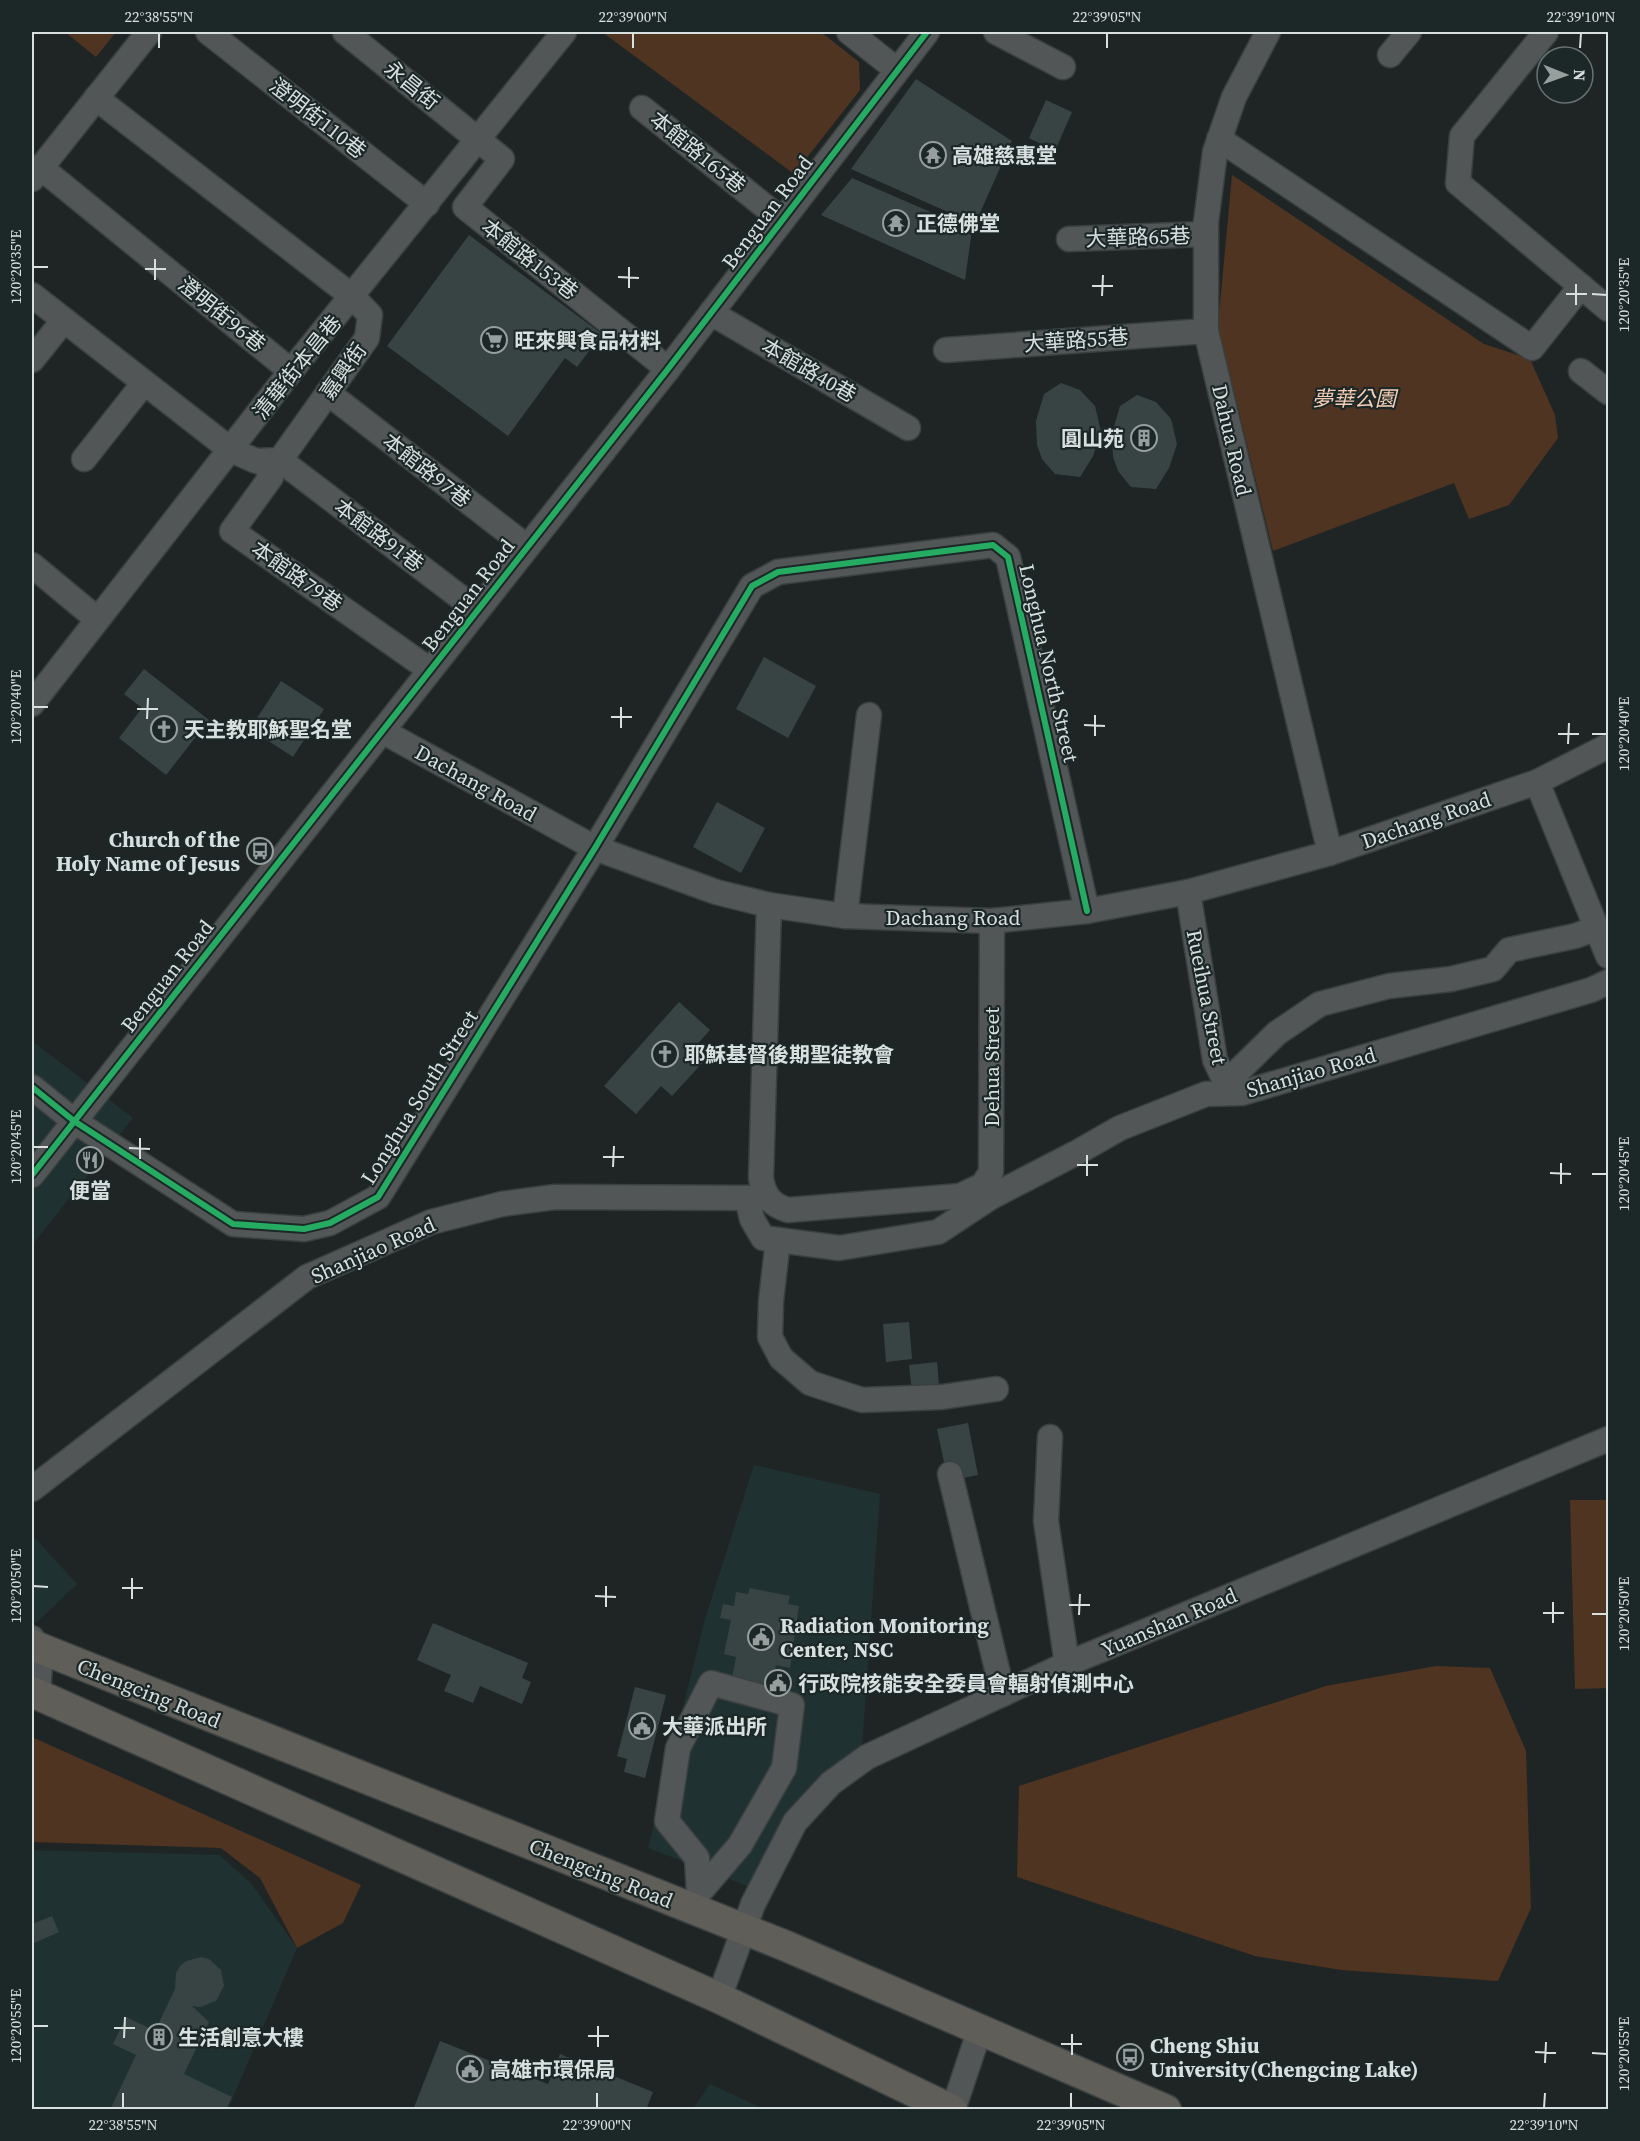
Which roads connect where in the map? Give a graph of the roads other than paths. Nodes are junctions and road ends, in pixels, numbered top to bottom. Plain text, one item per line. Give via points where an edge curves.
1 (149, 32) edge
2 (208, 32) edge
3 (345, 32) edge
4 (564, 32) edge
5 (849, 32) edge
6 (927, 32) edge
7 (996, 32) edge
8 (1268, 32) edge
9 (1409, 32) edge
10 (1546, 32) edge
11 (1390, 55) dead end
12 (1063, 67) dead end
13 (897, 70) junction
14 (96, 98) junction
15 (642, 108) dead end
16 (479, 139) junction
17 (1219, 140) junction
18 (36, 173) edge
19 (427, 204) junction
20 (782, 220) junction
21 (1206, 234) junction
22 (1069, 239) dead end
23 (1581, 286) junction
24 (32, 295) edge
25 (353, 297) junction
26 (1608, 309) edge
27 (711, 313) junction
28 (64, 320) junction
29 (1206, 331) junction
30 (946, 350) dead end
31 (32, 360) edge
32 (668, 369) junction
33 (291, 371) junction
34 (1581, 371) dead end
35 (144, 383) junction
36 (1608, 392) edge
37 (328, 393) junction
38 (908, 428) dead end
39 (231, 450) junction
40 (84, 459) dead end
41 (272, 460) junction
42 (526, 547) junction
43 (32, 566) edge
44 (477, 610) junction
45 (98, 619) junction
46 (430, 670) junction
47 (32, 704) edge
48 (869, 715) dead end
49 (382, 731) junction
50 (1608, 746) edge
51 (1537, 782) junction
52 (595, 848) junction
53 (1330, 853) junction
54 (1188, 892) junction
55 (769, 905) junction
56 (1088, 911) junction
57 (845, 916) junction
58 (992, 921) junction
59 (1597, 928) junction
60 (1608, 956) edge
61 (1608, 982) edge
62 (32, 1087) edge
63 (1234, 1088) junction
64 (74, 1121) junction
65 (32, 1175) edge
66 (960, 1196) junction
67 (991, 1197) junction
68 (757, 1198) junction
69 (778, 1240) junction
70 (996, 1389) dead end
71 (1050, 1437) dead end
72 (1608, 1439) edge
73 (950, 1474) dead end
74 (32, 1489) edge
75 (35, 1644) edge
76 (1068, 1664) junction
77 (35, 1693) edge
78 (1003, 1694) junction
79 (693, 1900) junction
80 (744, 1929) junction
81 (719, 1998) junction
82 (980, 2029) junction
83 (952, 2109) edge
84 (1166, 2109) edge

1 - 14 street
2 - 19 street, 澄明街110巷
3 - 16 street, 永昌街
4 - 16 street, 清華街本昌巷
5 - 13 street
6 - 13 street, Benguan Road
7 - 12 street
8 - 17 street, Dahua Road via 1234,97
9 - 11 street
10 - 23 street via 1462,136 1458,183
13 - 20 street, Benguan Road
14 - 18 street
14 - 25 street, 嘉興街
15 - 20 street, 本館路165巷
16 - 19 street, 清華街本昌巷
16 - 32 street, 本館路153巷 via 502,159 465,207
17 - 21 street, Dahua Road
17 - 23 street via 1532,348
18 - 33 street, 澄明街96巷
19 - 25 street, 清華街本昌巷
20 - 27 street, Benguan Road
21 - 22 street, 大華路65巷
21 - 29 street, Dahua Road
23 - 26 street
24 - 28 street
25 - 33 street, 清華街本昌巷
25 - 37 street, 嘉興街 via 370,315 367,338
27 - 32 street, Benguan Road
27 - 38 street, 本館路40巷
28 - 31 street
28 - 35 street
29 - 30 street, 大華路55巷
29 - 53 street, Dahua Road
32 - 42 street, Benguan Road
33 - 39 street, 清華街本昌巷
34 - 36 street
35 - 39 street
35 - 40 street
37 - 41 street, 嘉興街
37 - 42 street, 本館路97巷
39 - 41 street via 256,461
39 - 45 street, 清華街本昌巷
41 - 44 street, 本館路91巷
41 - 46 street, 本館路79巷 via 271,477 232,531
42 - 44 street, Benguan Road
43 - 45 street
44 - 46 street, Benguan Road
45 - 47 street, 清華街本昌巷
46 - 49 street, Benguan Road
48 - 57 street
49 - 52 street, Dachang Road
49 - 64 street, Benguan Road
50 - 51 street, Dachang Road
51 - 53 street, Dachang Road
51 - 59 street
52 - 55 street, Dachang Road via 716,892
52 - 56 street, Longhua North Street via 752,586 778,572 993,545 1008,557
52 - 64 street, Longhua South Street via 378,1197 330,1223 304,1229 232,1224
53 - 54 street, Dachang Road
54 - 56 street, Dachang Road
54 - 63 street, Rueihua Street via 1215,1060
55 - 57 street, Dachang Road
55 - 68 street via 761,1178
56 - 58 street, Dachang Road
57 - 58 street, Dachang Road
58 - 66 street, Dehua Street via 991,1172 983,1185
59 - 60 street
59 - 63 street via 1509,950 1493,969 1451,979 1389,986 1320,1004 1277,1033
61 - 63 street, Shanjiao Road via 1591,990
62 - 64 street, Longhua South Street
63 - 67 street, Shanjiao Road via 1206,1094 1120,1128
64 - 65 street, Benguan Road
66 - 67 street, Shanjiao Road
66 - 68 street, Shanjiao Road via 788,1210
67 - 69 street, Shanjiao Road via 938,1232 839,1248
68 - 69 street, Shanjiao Road via 752,1219 764,1238
68 - 74 street, Shanjiao Road via 555,1197 502,1204 432,1222 307,1277
69 - 70 street via 770,1337 781,1358 810,1383 862,1400 942,1397
71 - 76 street via 1046,1521
72 - 76 street, Yuanshan Road
73 - 78 street
75 - 77 street
75 - 79 main road, Chengcing Road
76 - 78 street, Yuanshan Road
77 - 81 main road, Chengcing Road
78 - 80 street, Yuanshan Road via 867,1757 831,1783 795,1822
79 - 79 street via 740,1845 784,1768 792,1705 711,1683 678,1748 667,1821 697,1858
79 - 80 main road, Chengcing Road
80 - 81 street, Yuanshan Road
80 - 82 main road, Chengcing Road
81 - 83 main road, Chengcing Road
82 - 83 street
82 - 84 main road, Chengcing Road

